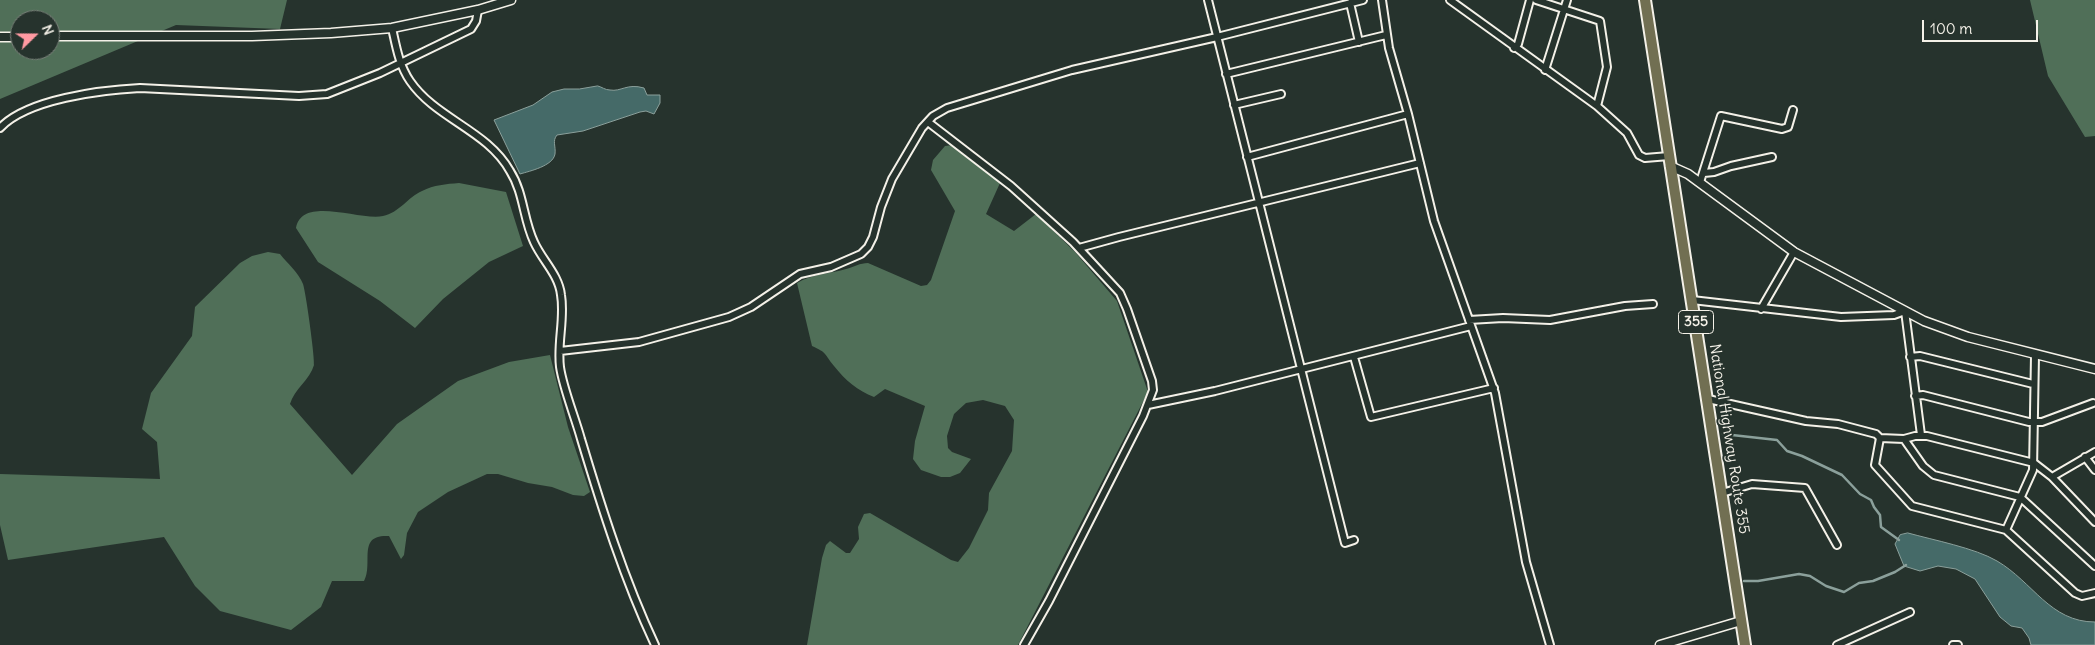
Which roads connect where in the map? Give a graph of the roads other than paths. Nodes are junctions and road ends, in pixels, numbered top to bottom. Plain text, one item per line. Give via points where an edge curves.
1 (511, 0) edge
2 (1208, 0) edge
3 (1363, 0) edge
4 (1382, 0) edge
5 (1450, 0) edge
6 (1530, 0) edge
7 (1536, 0) edge
8 (1567, 0) edge
9 (1645, 0) edge
10 (1350, 3) junction
11 (1564, 9) junction
12 (478, 10) junction
13 (392, 28) junction
14 (1386, 35) junction
15 (60, 36) edge
16 (1217, 37) junction
17 (1359, 42) junction
18 (1514, 48) junction
19 (400, 63) junction
20 (1545, 70) junction
21 (1226, 74) junction
22 (1281, 94) dead end
23 (1234, 106) junction
24 (1598, 106) junction
25 (1793, 110) dead end
26 (1408, 114) junction
27 (928, 122) junction
28 (0, 128) edge
29 (1247, 157) junction
30 (1772, 157) dead end
31 (1670, 161) junction
32 (1420, 163) junction
33 (1704, 173) junction
34 (1700, 182) junction
35 (1259, 203) junction
36 (1079, 248) junction
37 (1794, 252) junction
38 (1692, 300) junction
39 (1653, 304) dead end
40 (1761, 308) junction
41 (1905, 311) junction
42 (1470, 323) junction
43 (560, 351) junction
44 (2035, 355) junction
45 (1354, 357) junction
46 (1910, 357) junction
47 (2095, 369) edge
48 (1301, 370) junction
49 (2033, 384) junction
50 (1494, 388) junction
51 (1916, 396) junction
52 (1708, 399) junction
53 (2093, 403) dead end
54 (1148, 405) junction
55 (2034, 422) junction
56 (1921, 435) junction
57 (1880, 438) junction
58 (1904, 439) junction
59 (2095, 452) edge
60 (2085, 457) junction
61 (2034, 463) junction
62 (2095, 470) edge
63 (2052, 477) junction
64 (1722, 493) junction
65 (2020, 497) junction
66 (2095, 522) edge
67 (2006, 530) junction
68 (1354, 540) dead end
69 (1837, 545) dead end
70 (2095, 566) edge
71 (2095, 593) edge
72 (1910, 612) dead end
73 (1741, 621) junction
74 (655, 645) edge
75 (1024, 645) edge
76 (1550, 645) edge
77 (1660, 645) edge
78 (1745, 645) edge
79 (1837, 645) edge
80 (1953, 645) edge
81 (1958, 645) edge

1 - 12 street
2 - 16 street
3 - 10 street
4 - 14 street
5 - 18 street
6 - 18 street via 1518,44
7 - 11 street
8 - 11 street
9 - 31 highway, National Highway Route 355 / 355
10 - 16 street
10 - 17 street
11 - 20 street
11 - 24 street via 1600,21 1607,67
12 - 13 street
12 - 19 street via 471,29
13 - 15 street via 252,36
13 - 19 street
14 - 17 street
14 - 26 street
16 - 21 street
16 - 27 street via 1072,70 959,104 939,112
17 - 21 street
18 - 20 street
19 - 28 street via 327,94 299,96 115,89 28,109
19 - 43 street via 410,82 436,108 486,142 510,169 521,194 531,236 559,285 562,297
20 - 24 street
21 - 23 street
22 - 23 street
23 - 29 street
24 - 31 street via 1627,133 1639,155
25 - 33 street via 1790,124 1782,129 1720,116
26 - 29 street
26 - 32 street
27 - 36 street via 1011,186
27 - 43 street via 892,179 873,237 861,254 831,267 800,274 750,307 716,322 639,342
29 - 35 street
30 - 33 street
31 - 34 street
31 - 38 highway, National Highway Route 355 / 355
32 - 35 street
32 - 42 street via 1434,222
33 - 34 street
34 - 37 street
35 - 36 street
35 - 48 street
36 - 54 street via 1123,298 1152,381
37 - 40 street
37 - 41 street
38 - 40 street
38 - 52 highway, National Highway Route 355 / 355
39 - 42 street via 1550,320 1503,318
40 - 41 street via 1841,317 1894,315
41 - 44 street via 1968,337
41 - 46 street
42 - 45 street
42 - 50 street
43 - 74 street via 560,368 603,512
44 - 47 street
44 - 49 street
45 - 48 street
45 - 50 street via 1371,418
46 - 49 street via 1920,356
46 - 51 street
48 - 54 street
48 - 68 street via 1345,543
49 - 55 street
50 - 76 street via 1526,562
51 - 55 street
51 - 56 street
52 - 57 street via 1838,424 1876,434
52 - 64 highway, National Highway Route 355 / 355
53 - 55 street
54 - 75 street
55 - 61 street
56 - 58 street
56 - 61 street
57 - 58 street
57 - 67 street via 1875,465 1909,504
58 - 65 street via 1934,474
59 - 60 street
60 - 62 street
60 - 63 street
61 - 63 street
61 - 65 street
63 - 66 street
64 - 69 street via 1752,484 1805,488
64 - 73 highway, National Highway Route 355 / 355
65 - 67 street
65 - 70 street
67 - 71 street via 2075,593 2082,596
72 - 79 street
73 - 77 street
73 - 78 highway, National Highway Route 355 / 355
80 - 81 street

